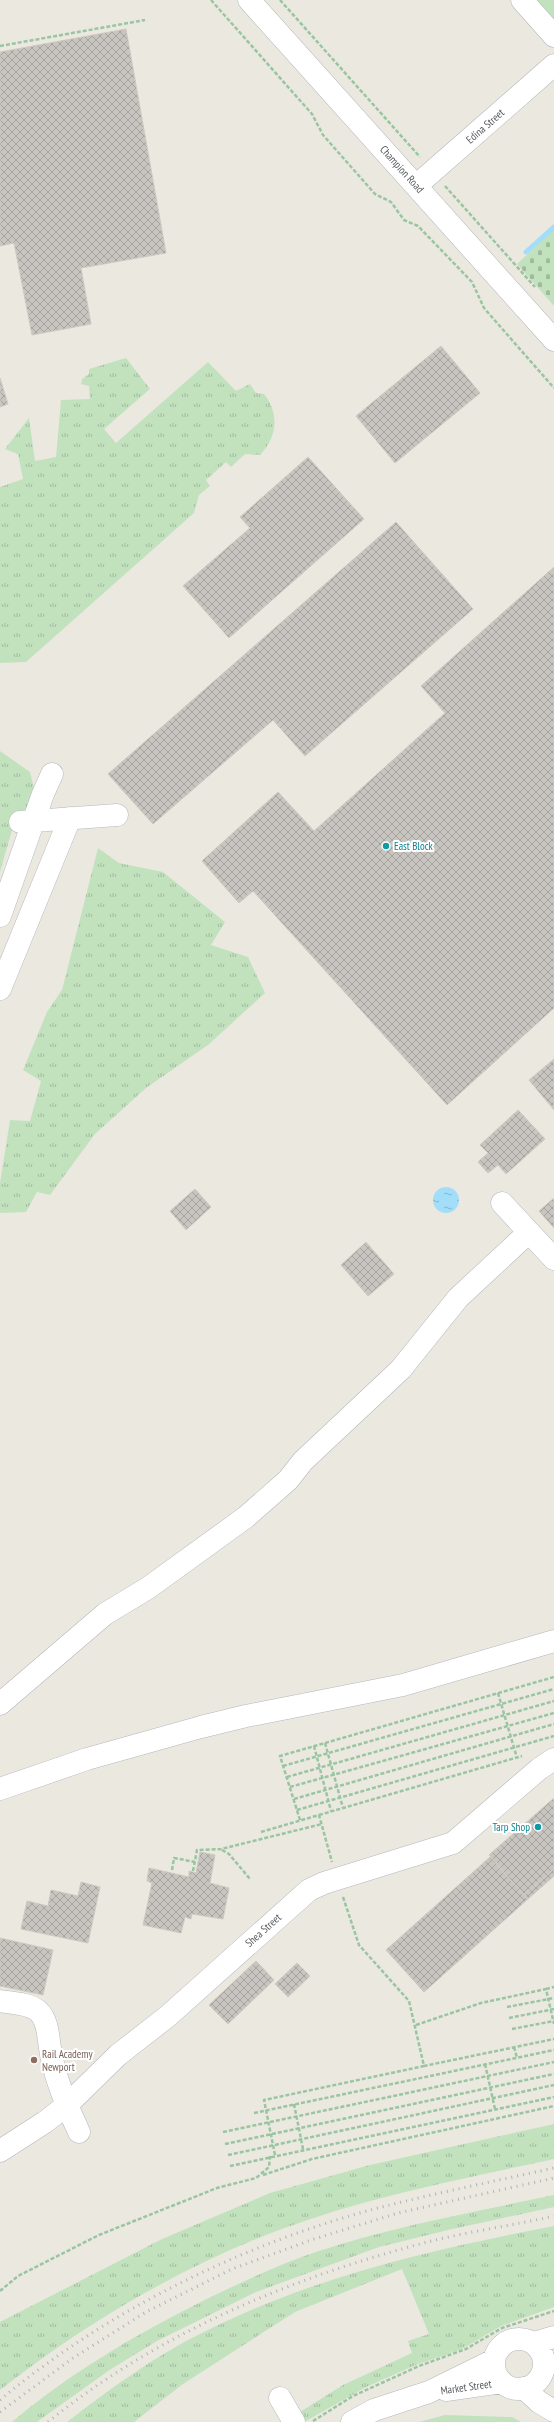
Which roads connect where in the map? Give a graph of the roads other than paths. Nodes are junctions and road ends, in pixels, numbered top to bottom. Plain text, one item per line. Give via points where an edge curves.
1 (249, 0) edge
2 (522, 0) edge
3 (554, 36) edge
4 (554, 66) edge
5 (425, 178) junction
6 (554, 340) edge
7 (52, 774) dead end
8 (117, 815) dead end
9 (70, 818) junction
10 (26, 822) junction
11 (0, 916) edge
12 (0, 990) edge
13 (502, 1203) dead end
14 (529, 1232) junction
15 (554, 1259) edge
16 (554, 1641) edge
17 (0, 1704) edge
18 (554, 1759) edge
19 (0, 1789) edge
20 (0, 2000) edge
21 (67, 2105) junction
22 (79, 2132) dead end
23 (0, 2151) edge
24 (544, 2340) edge
25 (494, 2360) junction
26 (547, 2363) edge
27 (502, 2382) junction
28 (524, 2388) junction
29 (429, 2392) junction
30 (280, 2398) dead end
31 (554, 2404) edge
32 (554, 2411) edge
33 (294, 2422) edge
34 (352, 2422) edge

1 - 5 street, Champion Road
2 - 3 street
4 - 5 street, Edina Street
5 - 6 street, Champion Road
7 - 10 street
8 - 9 street
9 - 10 street
9 - 12 street
10 - 11 street
13 - 14 street
14 - 15 street
14 - 17 street via 458,1298 401,1369 246,1518 148,1588 105,1614
16 - 19 street via 417,1682 193,1729 87,1759
18 - 21 street, Shea Street via 453,1843 336,1879 317,1886 298,1898 168,2016 118,2055
20 - 21 street via 34,2008 43,2018 47,2026 51,2056
21 - 22 street
21 - 23 street, Shea Street via 46,2122
24 - 25 street via 509,2340 497,2352
24 - 26 street via 543,2355
25 - 27 street via 497,2376
25 - 29 street, Market Street
26 - 28 street via 538,2381
26 - 31 street
27 - 28 street via 517,2389
27 - 29 street, Market Street
28 - 32 street
29 - 34 street, Market Street via 374,2410
30 - 33 street

